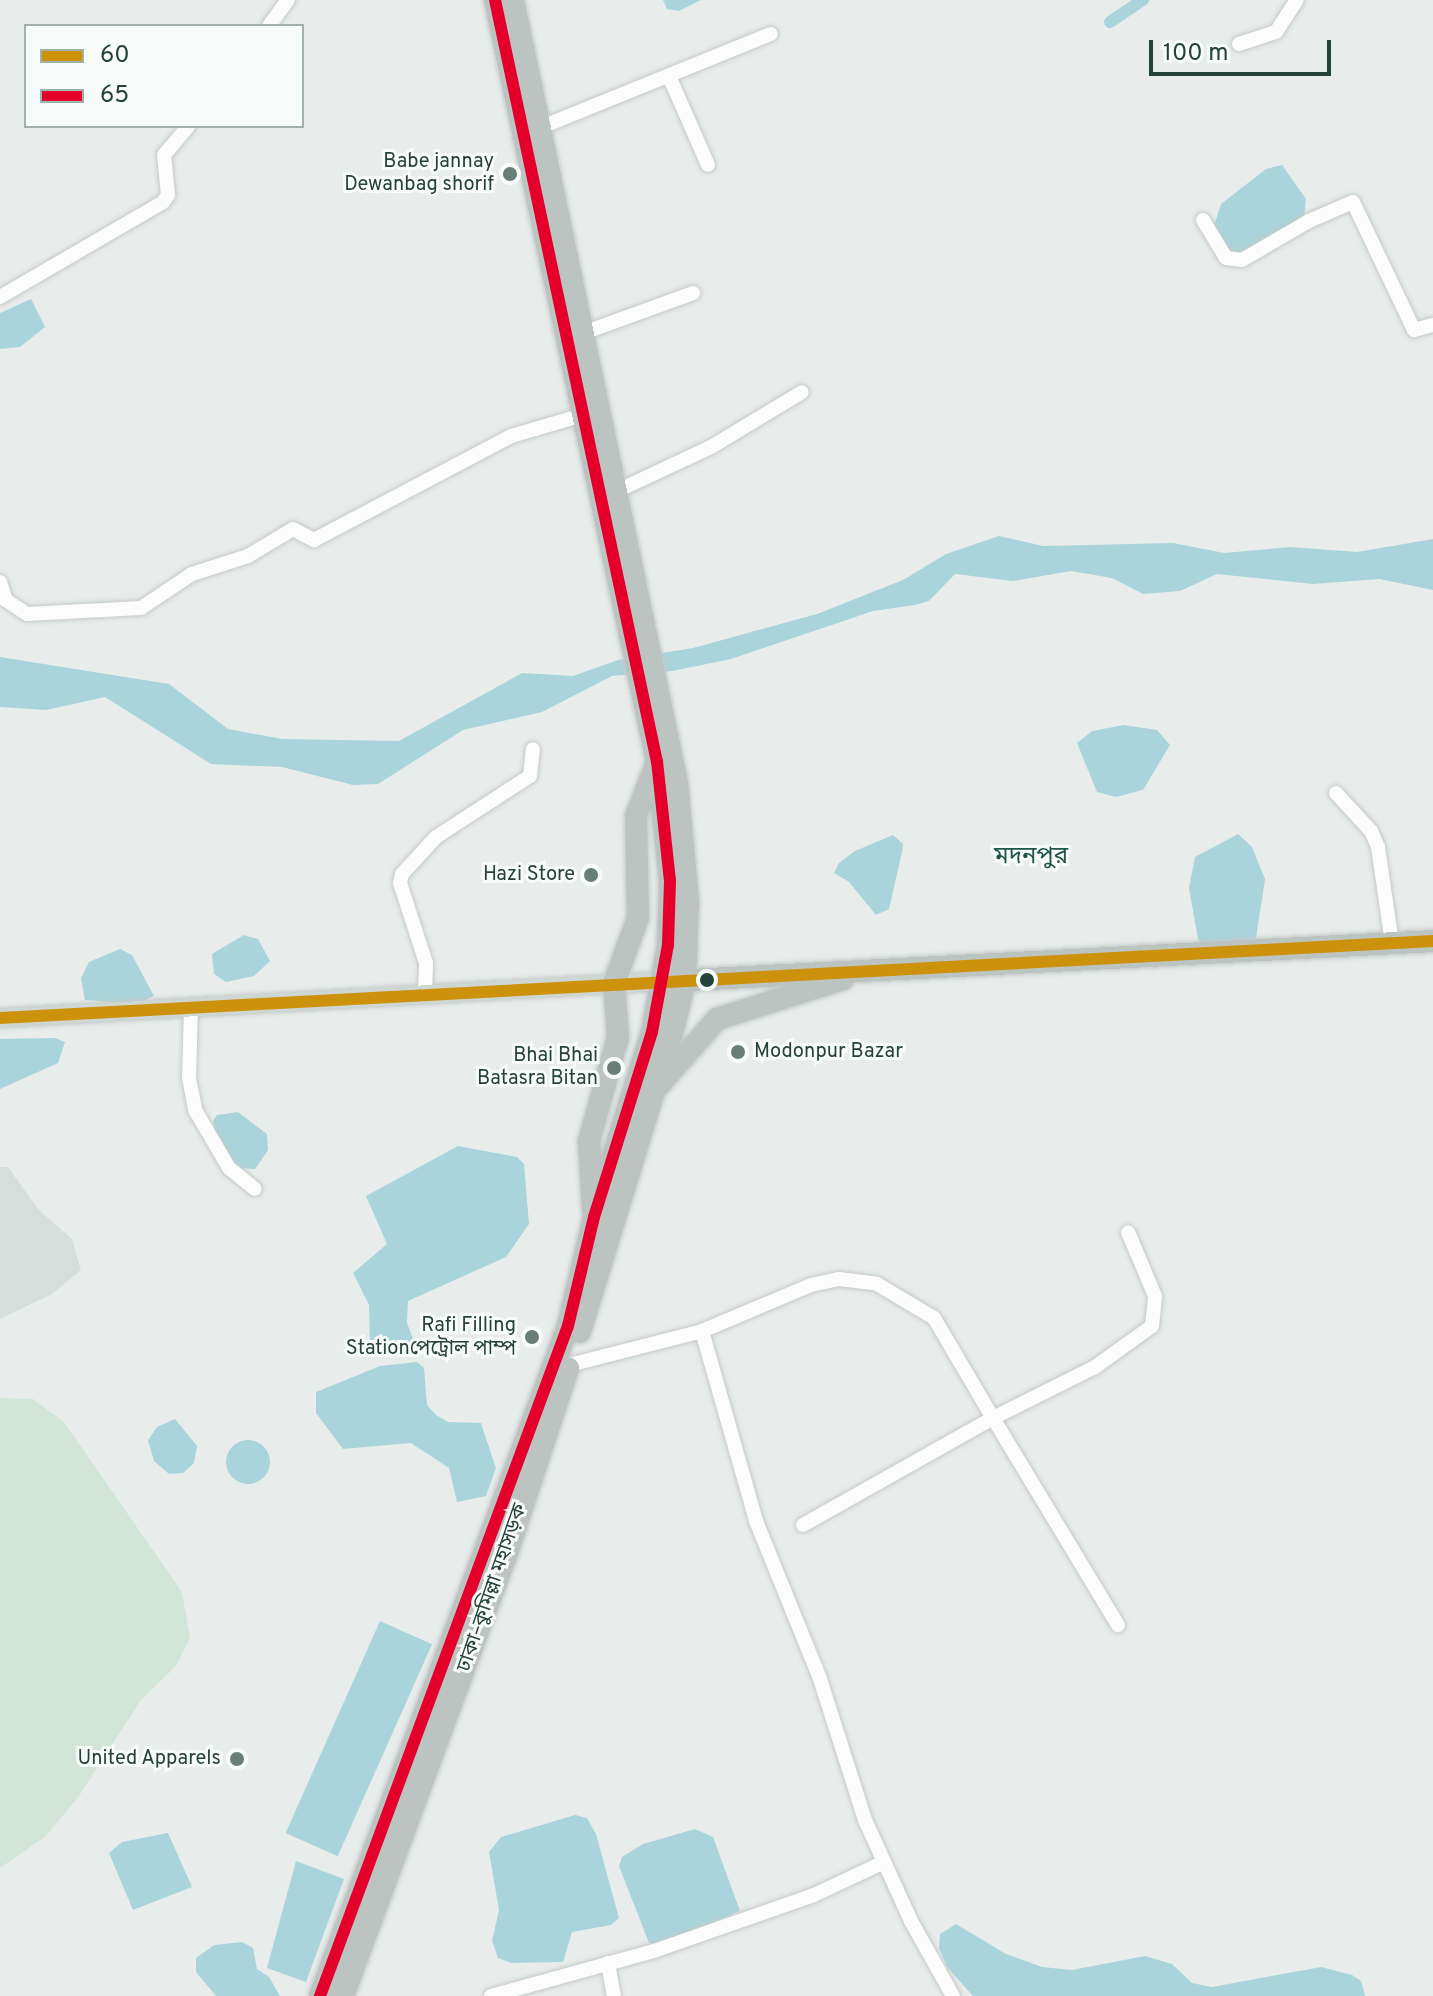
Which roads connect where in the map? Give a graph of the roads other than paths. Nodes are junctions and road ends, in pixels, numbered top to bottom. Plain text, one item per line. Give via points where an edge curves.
1 (288, 0) edge
2 (495, 0) edge
3 (513, 0) edge
4 (1297, 0) edge
5 (270, 24) edge
6 (771, 34) dead end
7 (1239, 44) dead end
8 (669, 76) junction
9 (186, 128) edge
10 (539, 128) junction
11 (708, 165) dead end
12 (1203, 220) dead end
13 (693, 293) dead end
14 (0, 297) edge
15 (1433, 325) edge
16 (586, 332) junction
17 (802, 392) dead end
18 (583, 415) junction
19 (617, 491) junction
20 (0, 582) edge
21 (635, 623) junction
22 (649, 686) junction
23 (533, 749) dead end
24 (657, 762) junction
25 (1336, 793) dead end
26 (1433, 941) edge
27 (1392, 943) junction
28 (859, 972) junction
29 (674, 981) junction
30 (614, 983) junction
31 (425, 994) junction
32 (191, 1007) junction
33 (0, 1018) edge
34 (649, 1097) junction
35 (255, 1189) dead end
36 (594, 1217) junction
37 (1128, 1232) dead end
38 (702, 1331) junction
39 (569, 1365) junction
40 (993, 1418) junction
41 (803, 1525) dead end
42 (1118, 1625) dead end
43 (882, 1863) junction
44 (608, 1963) junction
45 (320, 1996) edge
46 (343, 1996) edge
47 (491, 1996) edge
48 (614, 1996) edge
49 (953, 1996) edge

1 - 5 street
2 - 18 highway, ঢাকা–কুমিল্লা মহাসড়ক
3 - 10 highway, ঢাকা–কুমিল্লা মহাসড়ক
4 - 7 street via 1276,32
6 - 8 street
8 - 10 street
8 - 11 street
9 - 14 street via 164,155 168,195 163,202
10 - 16 highway, ঢাকা–কুমিল্লা মহাসড়ক
12 - 15 street via 1226,258 1242,260 1353,202 1414,330
13 - 16 street
16 - 19 highway, ঢাকা–কুমিল্লা মহাসড়ক
17 - 19 street via 698,455
18 - 20 street via 511,436 314,540 293,529 248,556 192,574 141,608 27,614 6,600
18 - 21 highway, ঢাকা–কুমিল্লা মহাসড়ক
19 - 21 highway, ঢাকা–কুমিল্লা মহাসড়ক
21 - 22 highway, ঢাকা–কুমিল্লা মহাসড়ক
22 - 24 highway, ঢাকা–কুমিল্লা মহাসড়ক
22 - 29 highway, ঢাকা–কুমিল্লা মহাসড়ক via 677,783 688,902
23 - 31 street via 530,776 436,837 402,874 400,883 426,963
24 - 29 highway, ঢাকা–কুমিল্লা মহাসড়ক
24 - 30 highway via 636,816 638,918
25 - 27 street via 1371,831 1378,847
26 - 27 highway
27 - 28 highway
28 - 29 highway
28 - 34 highway via 717,1019
29 - 30 main road
29 - 34 highway, ঢাকা–কুমিল্লা মহাসড়ক
29 - 36 highway, ঢাকা–কুমিল্লা মহাসড়ক
30 - 31 main road
30 - 36 highway via 618,1037 589,1141
31 - 32 main road
32 - 33 main road
32 - 35 street via 189,1078 195,1110 229,1168
34 - 39 highway, ঢাকা–কুমিল্লা মহাসড়ক via 624,1199
36 - 45 highway, ঢাকা–কুমিল্লা মহাসড়ক via 568,1326
37 - 40 street via 1155,1296 1152,1326 1095,1367
38 - 39 street
38 - 40 street via 811,1285 839,1279 877,1284 934,1318
38 - 43 street via 756,1521 820,1679
39 - 46 highway, ঢাকা–কুমিল্লা মহাসড়ক via 505,1559
40 - 41 street
40 - 42 street
43 - 44 street via 793,1903
43 - 49 street
44 - 47 street
44 - 48 street

